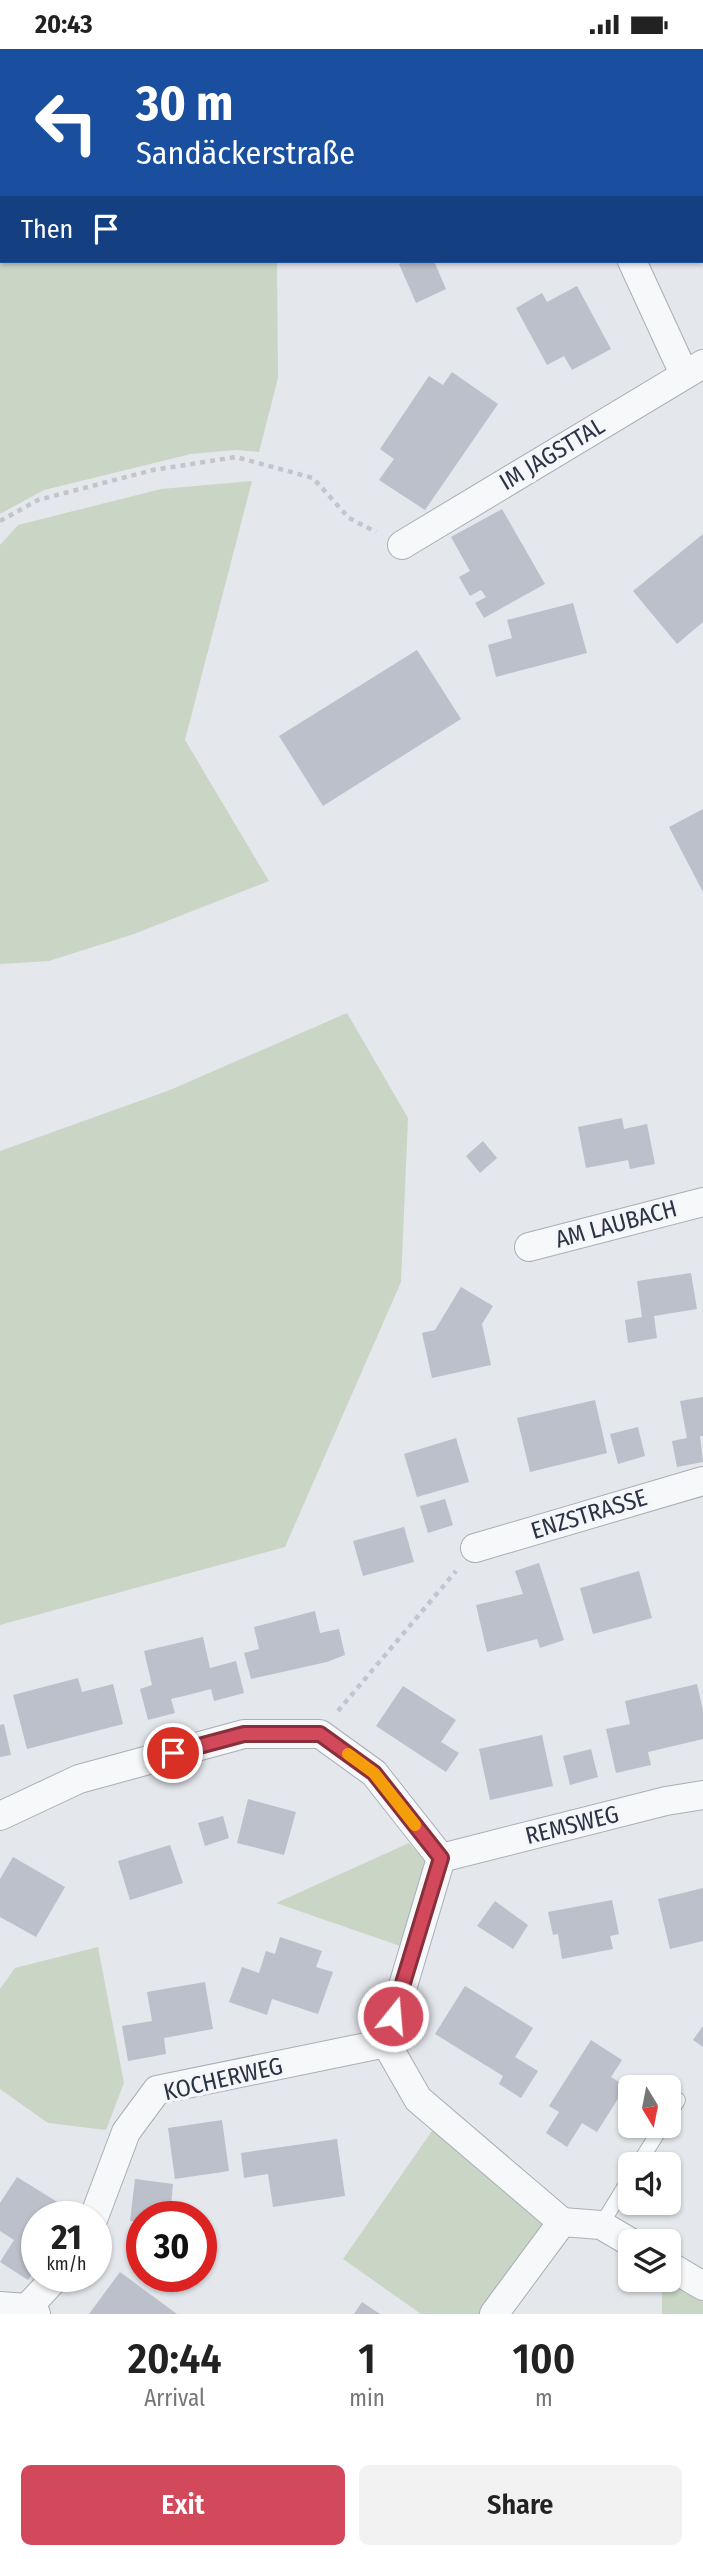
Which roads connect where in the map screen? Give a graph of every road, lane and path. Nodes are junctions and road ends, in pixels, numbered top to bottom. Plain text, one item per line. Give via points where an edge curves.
1 (633, 263) edge
2 (694, 369) edge
3 (0, 521) edge
4 (402, 545) joint
5 (703, 1202) edge
6 (529, 1247) dead end
7 (703, 1481) edge
8 (475, 1548) joint
9 (320, 1734) junction
10 (703, 1795) edge
11 (0, 1816) edge
12 (441, 1858) junction
13 (386, 2043) junction
14 (618, 2197) edge
15 (100, 2201) edge
16 (562, 2222) junction
17 (601, 2225) junction
18 (618, 2235) edge
19 (681, 2273) edge
20 (703, 2286) edge
21 (40, 2292) edge
22 (21, 2309) edge
23 (494, 2314) edge

1 - 2 street
2 - 4 street, IM JAGSTTAL
3 - 4 path via 38,500 153,470 236,457 313,478 349,518
5 - 6 street, AM LAUBACH
7 - 8 street, ENZSTRASSE
8 - 9 path
9 - 11 street via 244,1734 79,1779
9 - 12 street via 374,1773
10 - 12 street, REMSWEG
12 - 13 street
13 - 15 street, KOCHERWEG via 157,2090 126,2132
13 - 16 street via 418,2099
14 - 17 lane
16 - 17 street
16 - 23 street
17 - 18 street
19 - 20 street
21 - 22 street

